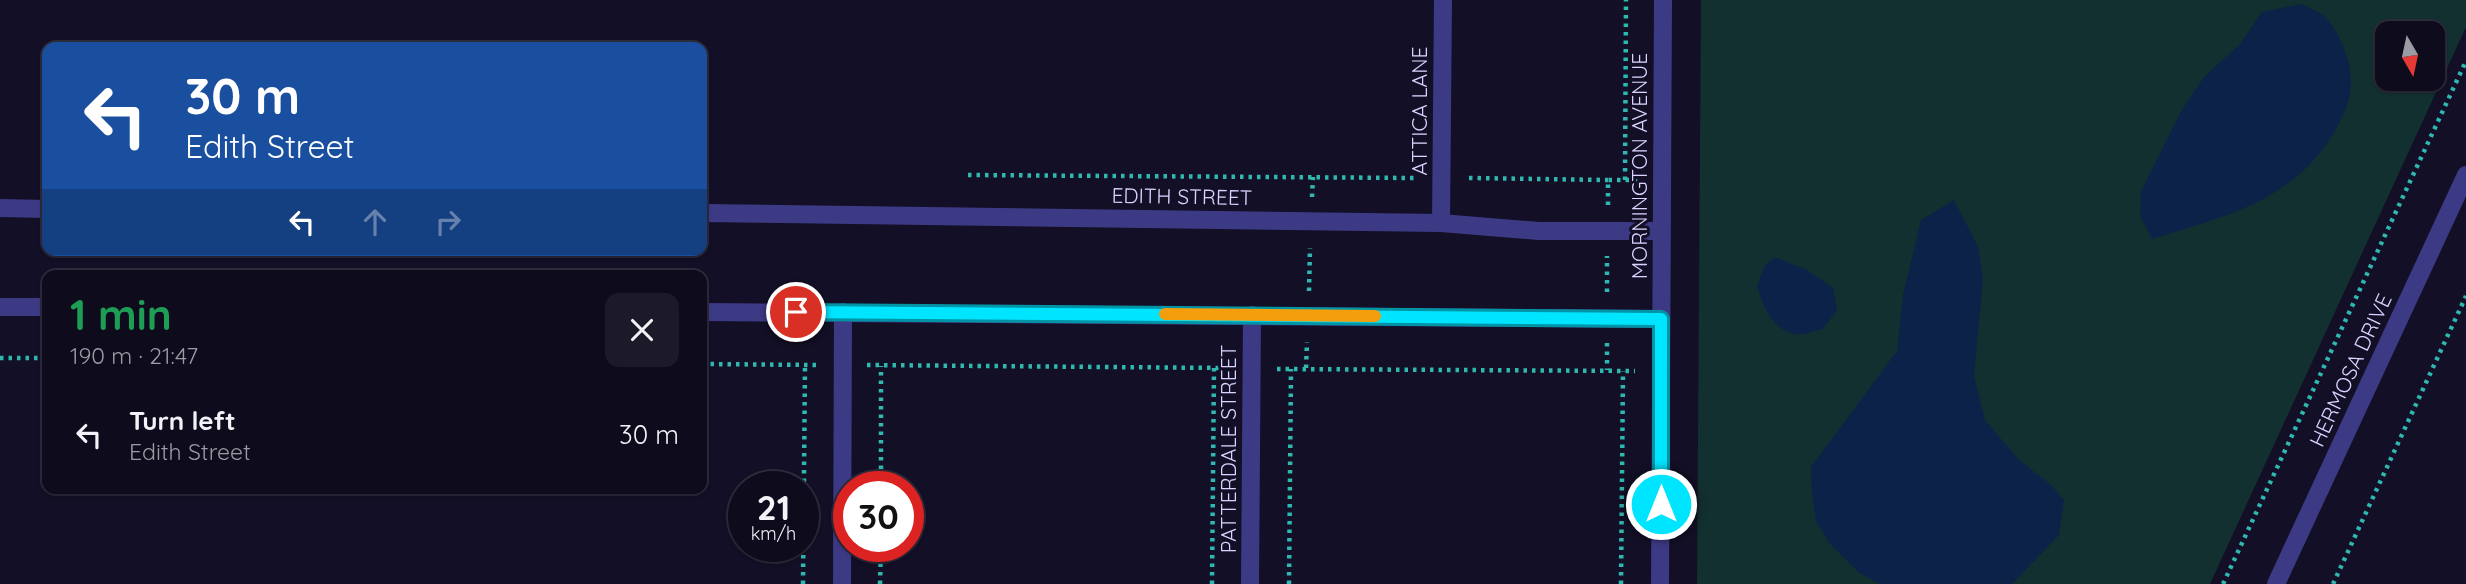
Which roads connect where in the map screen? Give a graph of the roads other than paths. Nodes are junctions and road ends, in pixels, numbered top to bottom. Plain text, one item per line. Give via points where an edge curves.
1 (1443, 0) edge
2 (1663, 0) edge
3 (2466, 175) edge
4 (0, 208) edge
5 (42, 209) edge
6 (707, 213) edge
7 (1441, 223) junction
8 (1661, 231) junction
9 (0, 307) edge
10 (42, 307) edge
11 (707, 312) edge
12 (843, 313) junction
13 (1252, 315) junction
14 (1661, 319) junction
15 (842, 584) edge
16 (1250, 584) edge
17 (1660, 584) edge
18 (2276, 584) edge

1 - 7 street, ATTICA LANE
2 - 8 street, MORNINGTON AVENUE
3 - 18 street, HERMOSA DRIVE
4 - 5 street
6 - 7 street, EDITH STREET
7 - 8 street, EDITH STREET via 1539,231
8 - 14 street, MORNINGTON AVENUE
9 - 10 street
11 - 12 street
12 - 13 street
12 - 15 street
13 - 14 street
13 - 16 street, PATTERDALE STREET
14 - 17 street, MORNINGTON AVENUE

